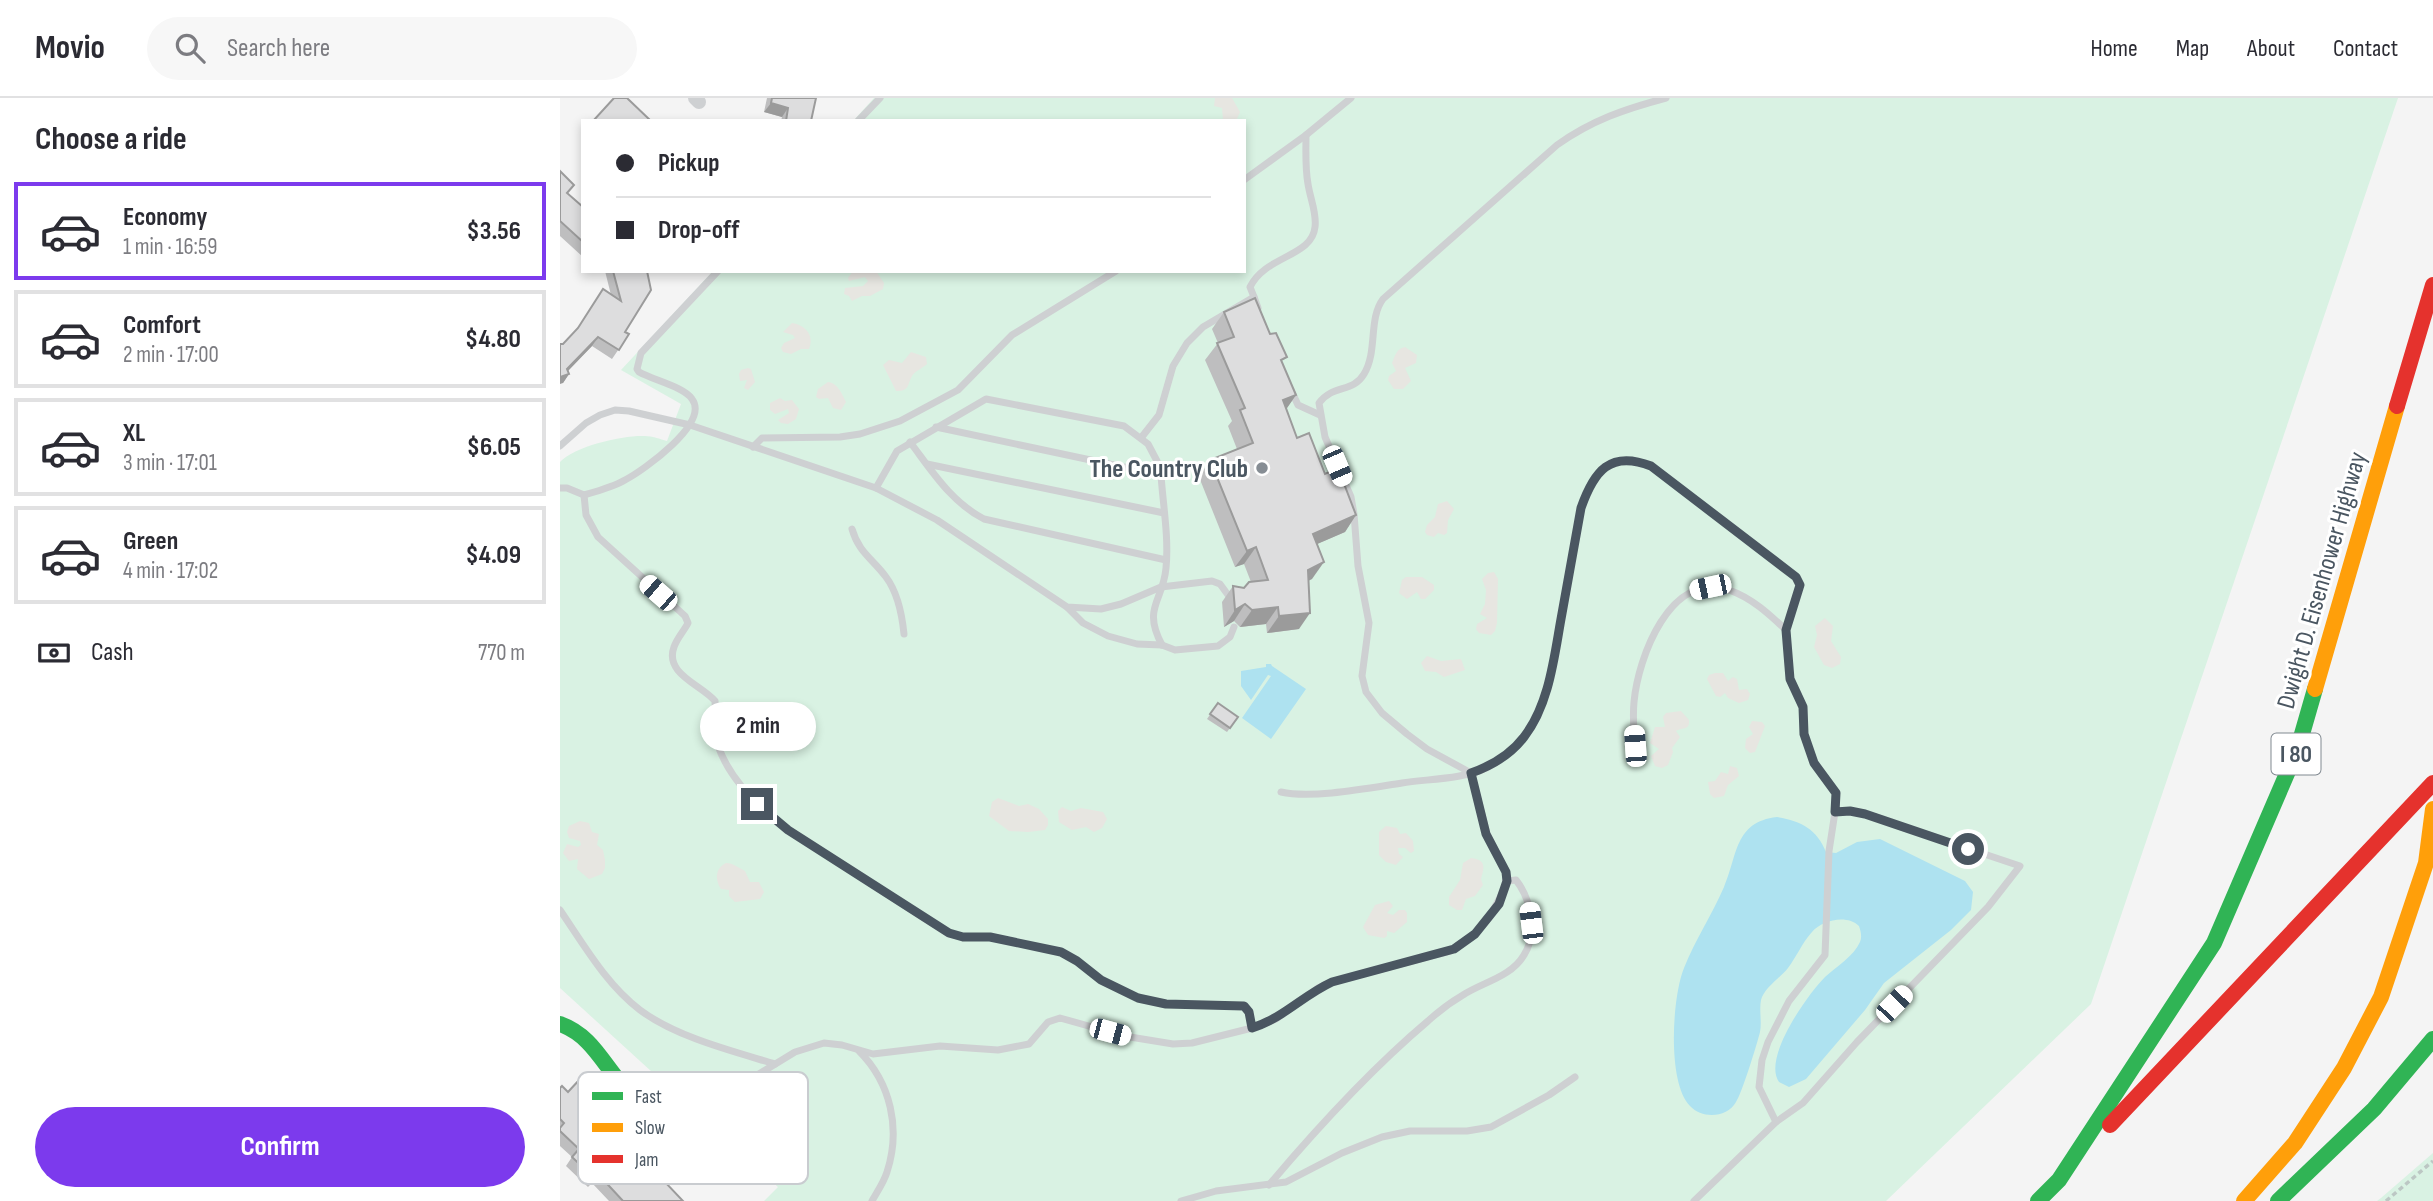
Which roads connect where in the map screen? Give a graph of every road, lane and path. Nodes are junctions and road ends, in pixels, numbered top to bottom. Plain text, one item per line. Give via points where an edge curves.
1 (880, 98) edge
2 (1350, 98) edge
3 (1666, 98) edge
4 (860, 119) edge
5 (1306, 135) junction
6 (1246, 179) edge
7 (716, 273) edge
8 (1113, 273) edge
9 (2433, 285) edge
10 (1254, 297) junction
11 (1261, 316) edge
12 (1289, 386) edge
13 (1320, 415) junction
14 (690, 425) junction
15 (936, 427) junction
16 (1141, 438) junction
17 (911, 442) junction
18 (560, 446) edge
19 (753, 447) junction
20 (926, 464) junction
21 (1161, 475) junction
22 (560, 488) edge
23 (876, 488) junction
24 (584, 495) junction
25 (1164, 513) junction
26 (852, 528) dead end
27 (1166, 560) junction
28 (1161, 587) junction
29 (1231, 599) edge
30 (1068, 607) junction
31 (1234, 627) edge
32 (1786, 630) junction
33 (904, 634) dead end
34 (1162, 645) junction
35 (1636, 762) dead end
36 (1471, 773) junction
37 (2433, 783) edge
38 (1281, 792) dead end
39 (2433, 809) edge
40 (1835, 812) junction
41 (1507, 881) junction
42 (560, 910) edge
43 (560, 1024) edge
44 (1252, 1028) junction
45 (2433, 1039) edge
46 (859, 1051) junction
47 (775, 1064) junction
48 (615, 1072) edge
49 (762, 1072) edge
50 (1575, 1077) dead end
51 (1776, 1122) junction
52 (2433, 1161) edge
53 (2059, 1180) junction
54 (1269, 1185) junction
55 (872, 1201) edge
56 (1181, 1201) edge
57 (1694, 1201) edge
58 (2038, 1201) edge
59 (2244, 1201) edge
60 (2278, 1201) edge
61 (2386, 1201) edge

1 - 4 lane
2 - 5 lane
3 - 13 lane via 1606,116 1567,138 1383,299 1376,313 1366,372 1354,386 1325,395 1319,403
5 - 6 lane
5 - 10 lane via 1315,229 1308,244 1257,275 1250,287
7 - 14 lane via 641,353 637,365 639,372 695,401 696,414
8 - 19 lane via 1012,335 958,390 919,412 860,434 762,438
9 - 53 main road, Dwight D. Eisenhower Highway / I 80 via 2298,748 2214,943
10 - 11 lane
10 - 16 lane via 1203,327 1187,344 1173,366 1159,415
12 - 13 lane via 1298,405
13 - 36 lane via 1354,514 1369,623 1362,676 1366,692 1406,734
14 - 18 lane via 615,410 586,424
14 - 19 lane
14 - 24 lane via 663,454 631,477
15 - 16 lane via 986,399 1118,423
15 - 17 lane
15 - 21 lane
16 - 21 lane via 1153,452
17 - 20 lane
17 - 23 lane via 897,450
19 - 23 lane
20 - 25 lane
20 - 27 lane via 959,502 984,519
21 - 25 lane
22 - 24 lane
23 - 30 lane via 927,514
24 - 44 lane via 586,515 598,537 685,616 688,623 672,651 673,659 682,676 715,701 714,730 729,767 770,816 949,933 1061,952 1101,980 1138,998 1166,1004 1244,1006
25 - 27 lane
26 - 33 lane via 861,551 892,588
27 - 28 lane
28 - 29 lane via 1212,581
28 - 30 lane via 1101,609
28 - 34 lane via 1153,616
30 - 34 lane via 1083,623 1108,636
31 - 34 lane via 1218,646 1175,650
32 - 35 lane via 1745,597 1727,589 1693,591 1677,603 1644,655 1634,701
32 - 36 lane via 1800,585 1796,577 1651,466 1633,459 1614,461 1599,473 1581,508 1552,667 1535,720 1513,749
32 - 40 lane via 1790,679 1803,707 1804,734 1814,763 1836,793
36 - 38 lane via 1299,795
36 - 41 lane via 1486,834
37 - 53 main road
39 - 59 main road via 2426,863 2381,997 2344,1068 2295,1143
40 - 51 lane via 1825,955 1789,1001 1762,1060 1759,1087
40 - 51 lane via 1865,814 2020,866 1989,908 1803,1103
41 - 44 lane via 1489,918 1454,949 1332,982 1276,1019
41 - 54 lane via 1516,880 1521,886 1530,909 1531,937 1523,957 1507,973 1461,996 1405,1041
42 - 47 lane via 597,965 640,1010 698,1038
43 - 48 main road via 584,1036
44 - 46 lane via 1192,1044 1173,1044 1060,1018 1052,1020 1029,1044 1016,1048
45 - 60 main road via 2374,1109
46 - 47 lane via 824,1043
46 - 55 lane via 873,1065 888,1097 893,1125 887,1174
47 - 49 lane
50 - 54 lane via 1491,1127 1410,1131 1382,1138 1286,1182
51 - 57 lane
52 - 61 path
53 - 58 main road, Dwight D. Eisenhower Highway / I 80
54 - 56 lane via 1216,1191

